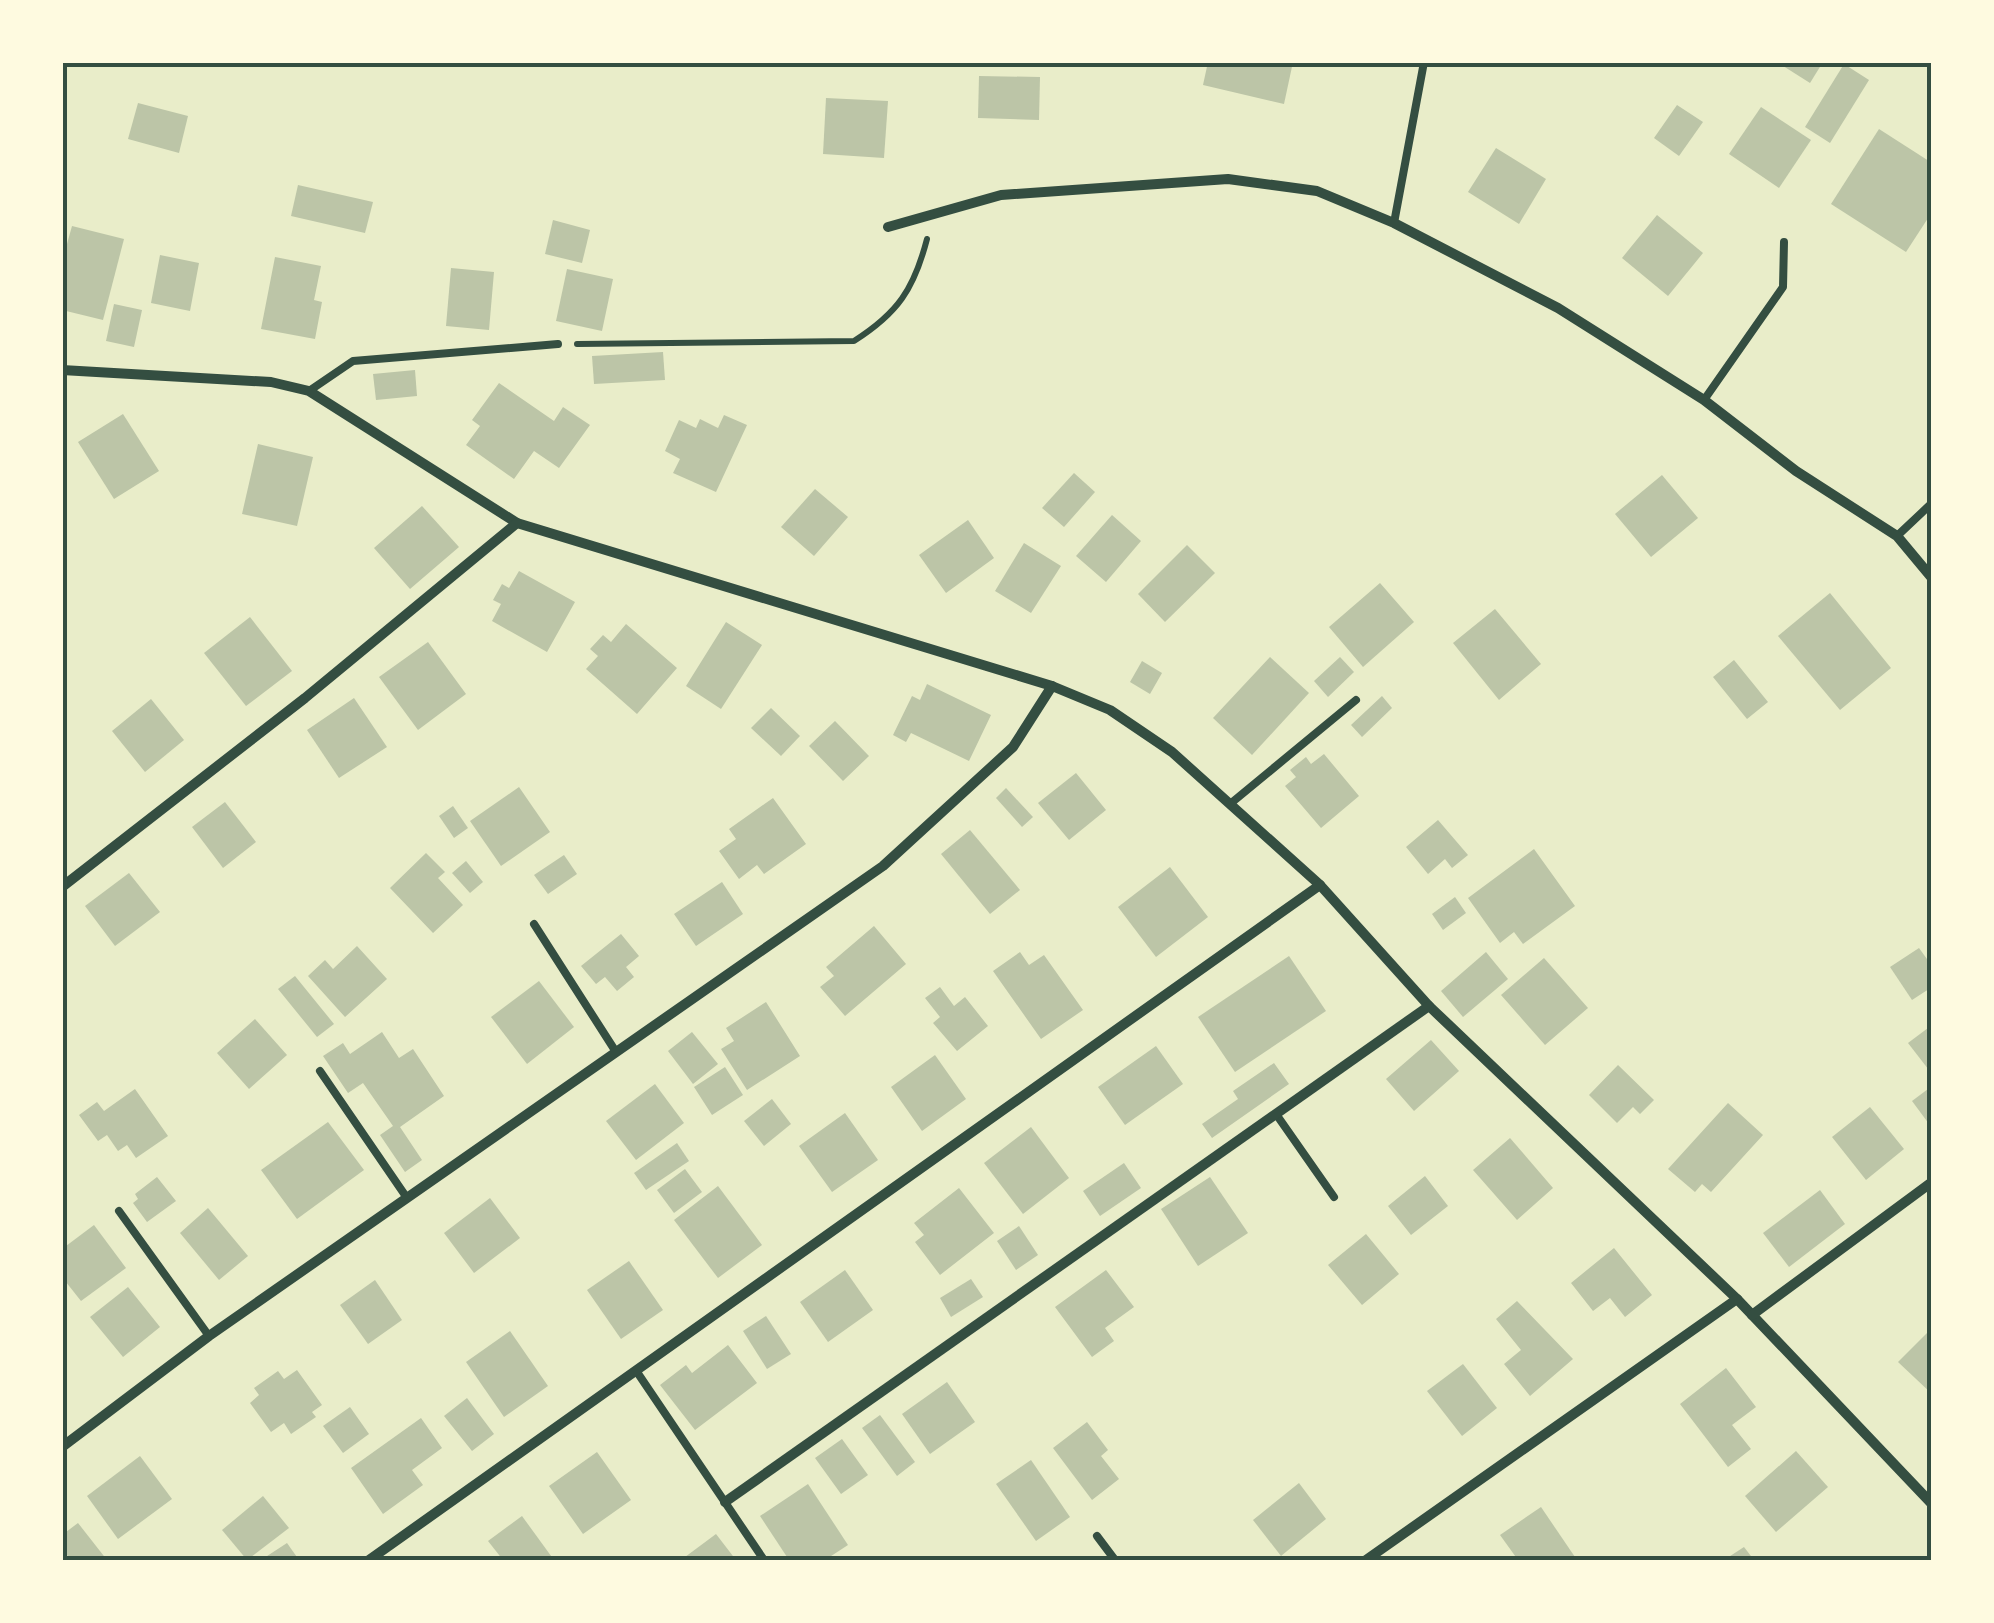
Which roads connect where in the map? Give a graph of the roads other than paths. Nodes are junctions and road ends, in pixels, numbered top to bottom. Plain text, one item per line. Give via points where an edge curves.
1 (1424, 62) edge
2 (1394, 223) junction
3 (888, 227) dead end
4 (1784, 242) dead end
5 (558, 344) road end
6 (62, 370) edge
7 (308, 391) junction
8 (1704, 400) junction
9 (1932, 503) edge
10 (516, 522) junction
11 (1897, 536) junction
12 (1932, 578) edge
13 (1052, 686) junction
14 (1356, 700) dead end
15 (1230, 804) junction
16 (1320, 885) junction
17 (62, 887) edge
18 (534, 924) dead end
19 (1429, 1006) junction
20 (616, 1052) junction
21 (320, 1071) dead end
22 (1276, 1114) junction
23 (1932, 1182) edge
24 (1334, 1197) dead end
25 (407, 1198) junction
26 (119, 1211) dead end
27 (1737, 1299) junction
28 (1752, 1315) junction
29 (209, 1336) junction
30 (637, 1372) junction
31 (62, 1446) edge
32 (725, 1502) junction
33 (1932, 1504) edge
34 (1097, 1536) dead end
35 (369, 1560) edge
36 (764, 1560) edge
37 (1115, 1560) edge
38 (1366, 1560) edge

1 - 2 lane
2 - 3 street via 1318,191 1228,179 1001,195
2 - 8 street via 1558,308
4 - 8 lane via 1783,287
5 - 7 lane via 353,361
6 - 7 street via 270,382
7 - 10 street
8 - 11 street via 1796,471
9 - 11 lane
10 - 13 street
10 - 17 street
11 - 12 street
13 - 15 street via 1110,710 1172,752
13 - 20 street via 1013,747 883,866
14 - 15 lane
15 - 16 street
16 - 19 street
16 - 30 street
18 - 20 lane
19 - 22 street
19 - 27 street
20 - 25 street
21 - 25 lane
22 - 24 lane
22 - 32 street
23 - 28 street
25 - 29 street
26 - 29 lane
27 - 28 street
27 - 38 street
28 - 33 street
29 - 31 street
30 - 32 lane
30 - 35 street
32 - 36 lane
34 - 37 lane

